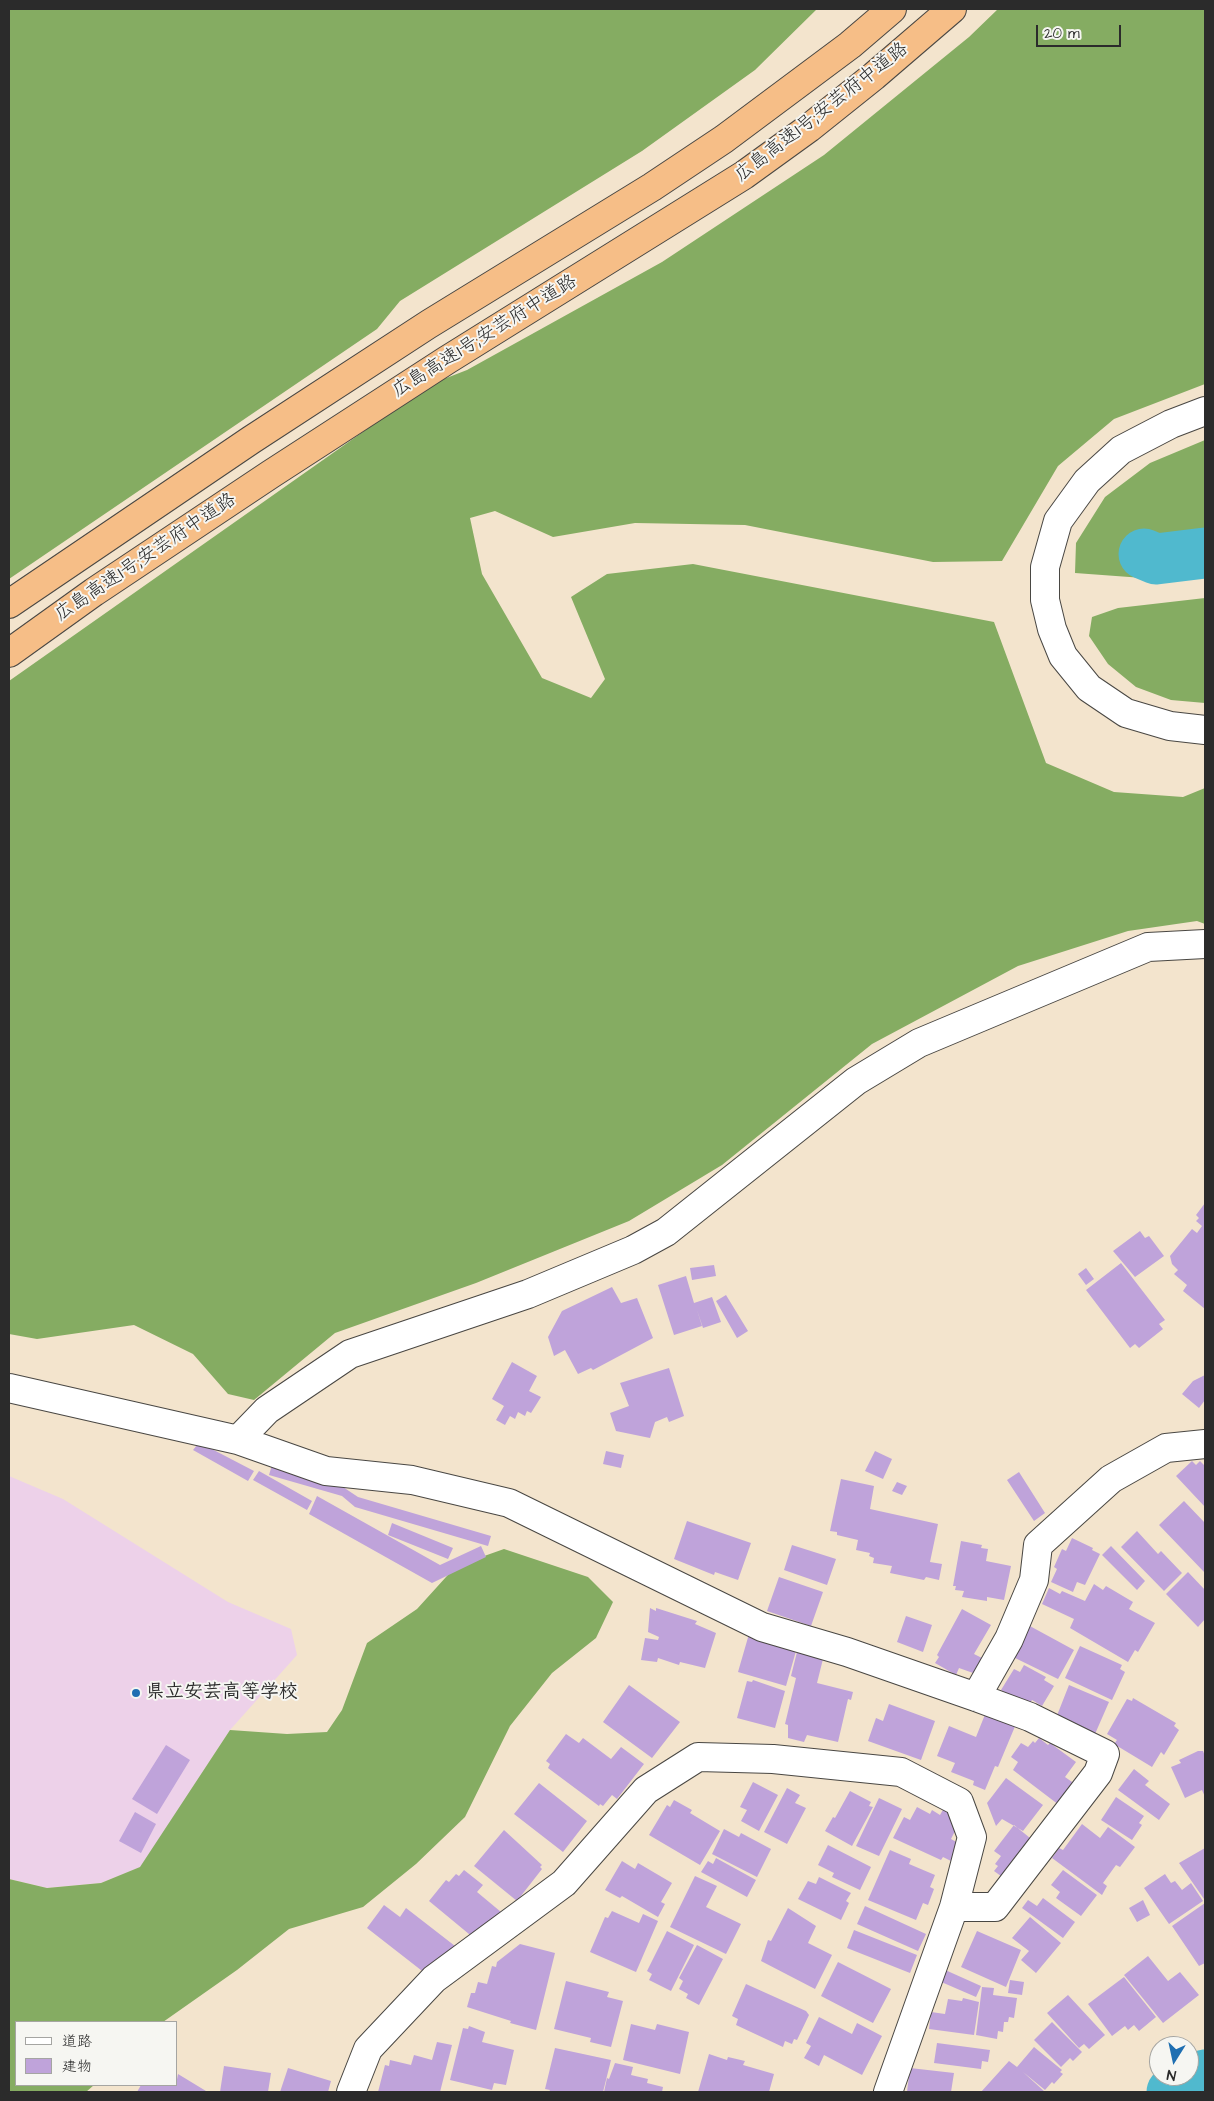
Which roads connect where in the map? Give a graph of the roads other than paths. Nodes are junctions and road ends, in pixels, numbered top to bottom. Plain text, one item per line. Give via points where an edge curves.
1 (892, 9) edge
2 (952, 9) edge
3 (1205, 411) edge
4 (9, 604) edge
5 (9, 653) edge
6 (1205, 730) edge
7 (1205, 944) edge
8 (9, 1388) edge
9 (238, 1440) junction
10 (1205, 1444) edge
11 (976, 1697) junction
12 (954, 1907) junction
13 (351, 2092) edge
14 (888, 2092) edge

1 - 4 highway, 広島高速1号;安芸府中道路 via 850,45 724,139 429,324
2 - 5 highway, 広島高速1号;安芸府中道路 via 809,128 744,175 447,360 94,592
3 - 6 street via 1171,424 1121,450 1087,481 1058,521 1045,567 1045,600 1052,630 1063,656 1089,688 1126,713 1170,726
7 - 9 street via 1148,947 919,1043 856,1081 666,1232 633,1250 528,1294 350,1354 267,1410
8 - 9 street
9 - 11 street via 326,1471 412,1480 509,1503 762,1627 847,1652
10 - 11 street via 1166,1448 1111,1479 1038,1545 1034,1580 1010,1639
11 - 12 street via 1030,1718 1104,1754 1098,1772 995,1907
12 - 13 street via 972,1837 959,1802 901,1772 772,1759 698,1757 646,1790 564,1883 434,1979 368,2049
12 - 14 street

